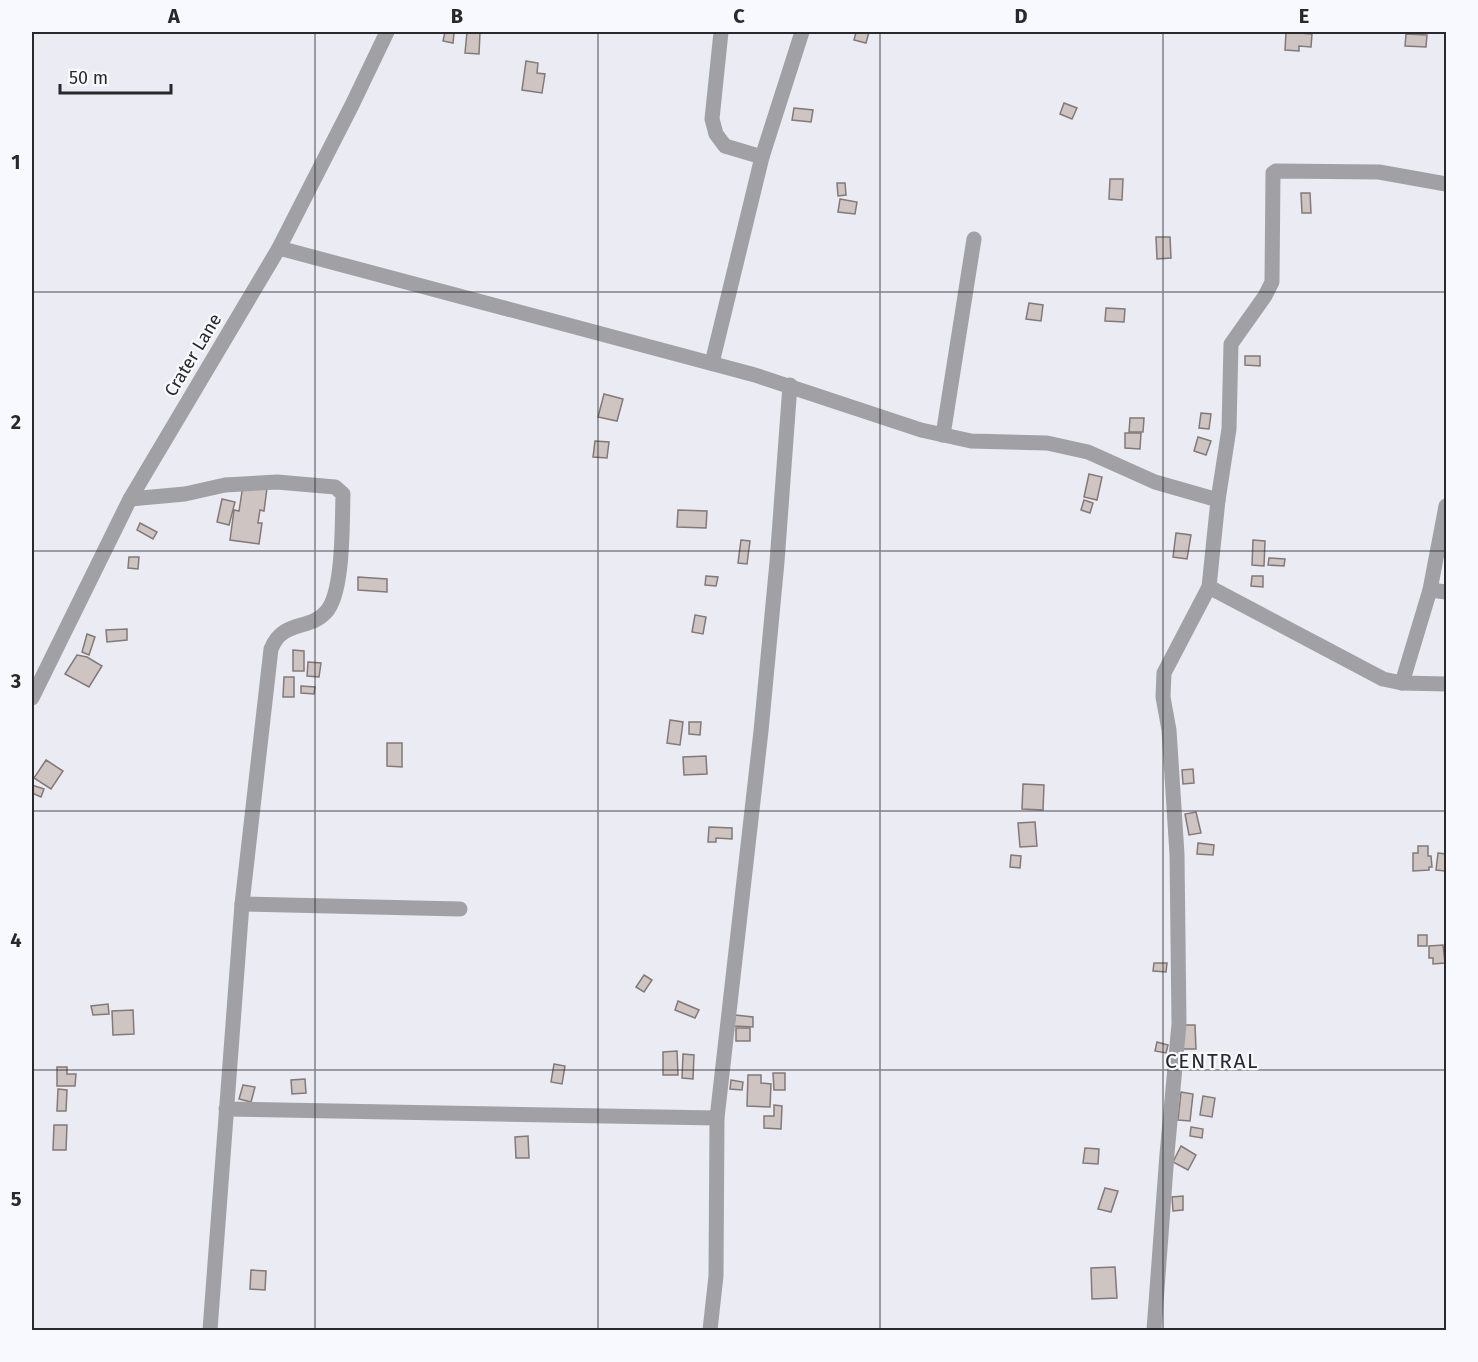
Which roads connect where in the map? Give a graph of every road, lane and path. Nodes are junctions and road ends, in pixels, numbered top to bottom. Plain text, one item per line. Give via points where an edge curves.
1 (387, 32) edge
2 (721, 32) edge
3 (802, 32) edge
4 (762, 157) junction
5 (1446, 184) edge
6 (974, 238) dead end
7 (279, 248) junction
8 (712, 363) junction
9 (790, 386) junction
10 (943, 435) junction
11 (130, 499) junction
12 (1218, 500) junction
13 (1446, 506) edge
14 (1209, 587) junction
15 (1430, 590) junction
16 (1446, 592) edge
17 (1402, 683) junction
18 (1446, 684) edge
19 (32, 698) edge
20 (242, 904) junction
21 (460, 909) dead end
22 (226, 1109) junction
23 (717, 1118) junction
24 (210, 1330) edge
25 (710, 1330) edge
26 (1154, 1330) edge

1 - 7 street, Crater Lane
2 - 4 street via 712,119 716,134 725,146
3 - 4 street
4 - 8 street
5 - 12 street via 1379,172 1274,171 1272,282 1231,344 1229,429
6 - 10 street
7 - 8 street
7 - 11 street, Crater Lane
8 - 9 street
9 - 10 street
9 - 23 street via 761,731
10 - 12 street via 971,441 1047,443 1088,453 1155,482
11 - 19 street, Crater Lane
11 - 20 street via 277,482 335,488 343,494 335,596 326,612 286,630 276,637 271,649
12 - 14 street
13 - 15 street
14 - 17 street via 1368,672
14 - 26 street via 1164,673 1163,684 1177,854 1179,1024
15 - 16 street
15 - 17 street
17 - 18 street
20 - 21 street
20 - 22 street
22 - 23 street
22 - 24 street
23 - 25 street via 716,1276

